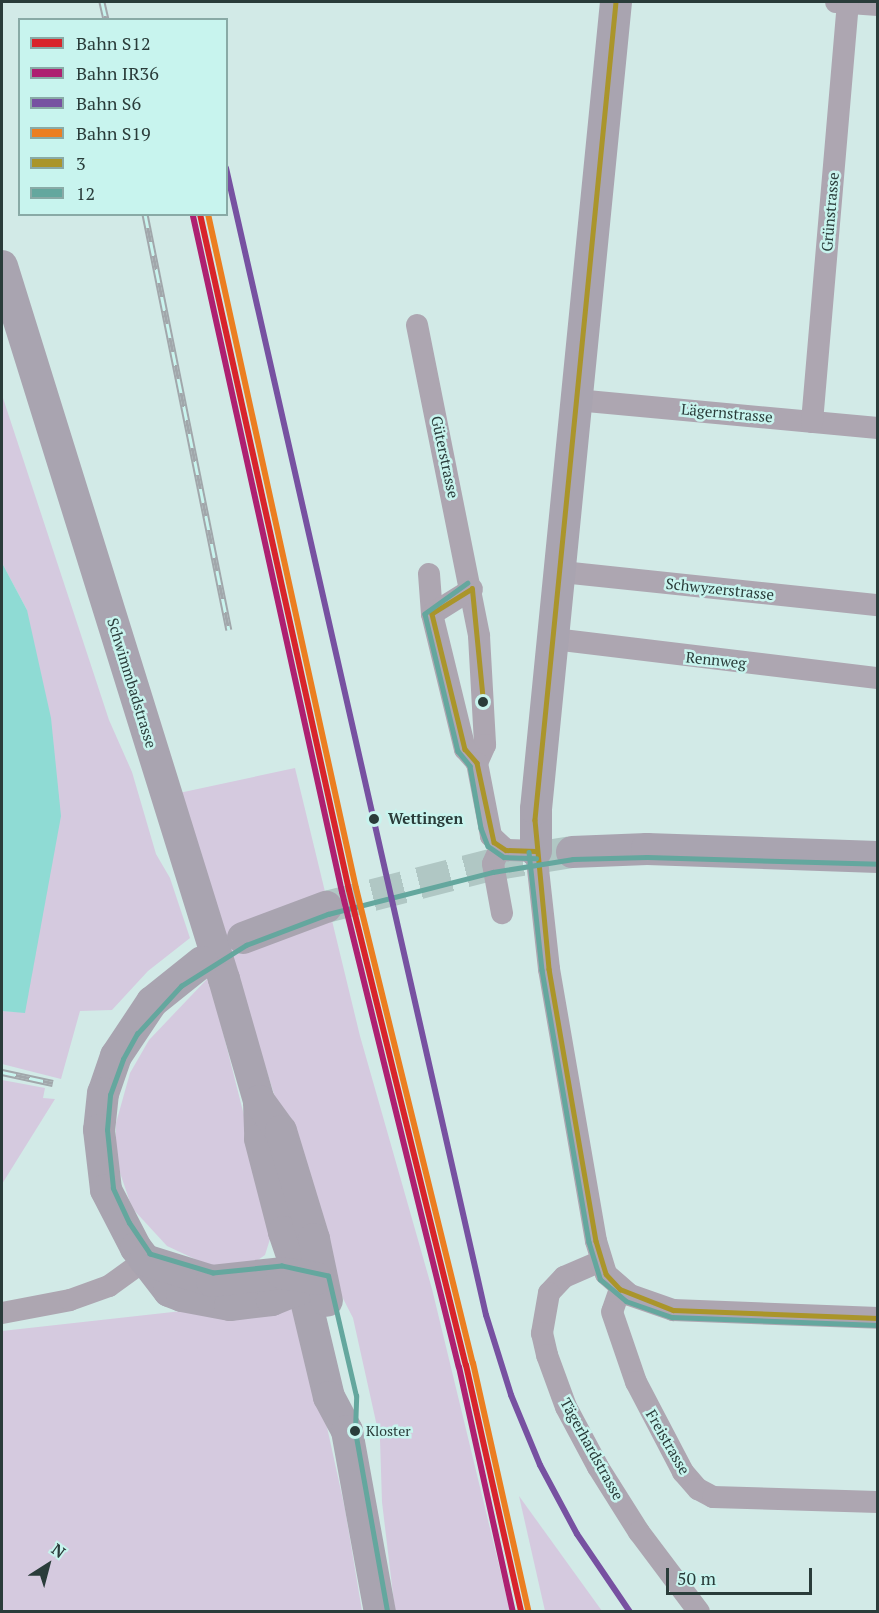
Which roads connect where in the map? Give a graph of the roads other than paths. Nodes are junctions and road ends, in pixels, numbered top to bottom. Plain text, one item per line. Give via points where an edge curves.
1 (616, 2) edge
2 (842, 2) edge
3 (878, 5) edge
4 (2, 266) edge
5 (417, 325) dead end
6 (576, 400) junction
7 (812, 422) junction
8 (878, 428) edge
9 (562, 572) junction
10 (429, 574) dead end
11 (472, 589) junction
12 (878, 605) edge
13 (432, 614) junction
14 (554, 639) junction
15 (878, 678) edge
16 (477, 763) junction
17 (500, 848) junction
18 (536, 851) junction
19 (572, 852) tunnel mouth
20 (878, 857) edge
21 (326, 907) tunnel mouth
22 (502, 913) dead end
23 (243, 938) dead end
24 (202, 962) dead end
25 (259, 1101) junction
26 (284, 1233) junction
27 (145, 1260) junction
28 (601, 1261) junction
29 (244, 1280) junction
30 (308, 1281) junction
31 (620, 1289) junction
32 (272, 1300) junction
33 (2, 1313) edge
34 (878, 1318) edge
35 (312, 1328) junction
36 (347, 1431) junction
37 (878, 1502) edge
38 (380, 1611) edge
39 (699, 1611) edge

1 - 6 street
2 - 3 street
2 - 7 street, Grünstrasse
4 - 25 street, Schwimmbadstrasse via 225,979
5 - 11 street, Güterstrasse
6 - 7 street, Lägernstrasse
6 - 9 street
7 - 8 street, Lägernstrasse
9 - 12 street, Schwyzerstrasse
9 - 14 street
10 - 13 street, Güterstrasse
11 - 13 street
11 - 16 street, Güterstrasse via 485,745
13 - 16 street, Güterstrasse via 465,749
14 - 15 street, Rennweg
14 - 18 street via 536,809
16 - 17 street, Güterstrasse via 488,827
17 - 18 street
17 - 22 street via 493,864
18 - 28 street via 549,969
19 - 20 street via 647,849
21 - 23 street
24 - 27 street via 160,994 138,1021 116,1056 103,1093 99,1130 106,1190 122,1227
25 - 26 street, Schwimmbadstrasse via 260,1139
25 - 30 street, Schwimmbadstrasse via 281,1131 314,1239
26 - 29 street via 269,1259
26 - 30 street, Schwimmbadstrasse
27 - 29 street via 212,1281
27 - 32 street via 169,1291 182,1296 230,1305
27 - 33 street via 109,1286 70,1300
28 - 31 street via 606,1274
28 - 39 street, Tägerhardstrasse via 564,1277 549,1293 542,1332 547,1355 566,1407 598,1467 639,1532
29 - 30 street via 282,1273
30 - 32 street
30 - 35 street, Schwimmbadstrasse
30 - 36 street, Schwimmbadstrasse via 349,1397
31 - 34 street via 673,1310
31 - 37 street, Freistrasse via 612,1312 636,1382 683,1472 698,1489 713,1497
32 - 35 street
35 - 36 street, Schwimmbadstrasse via 329,1397
36 - 38 street, Schwimmbadstrasse

